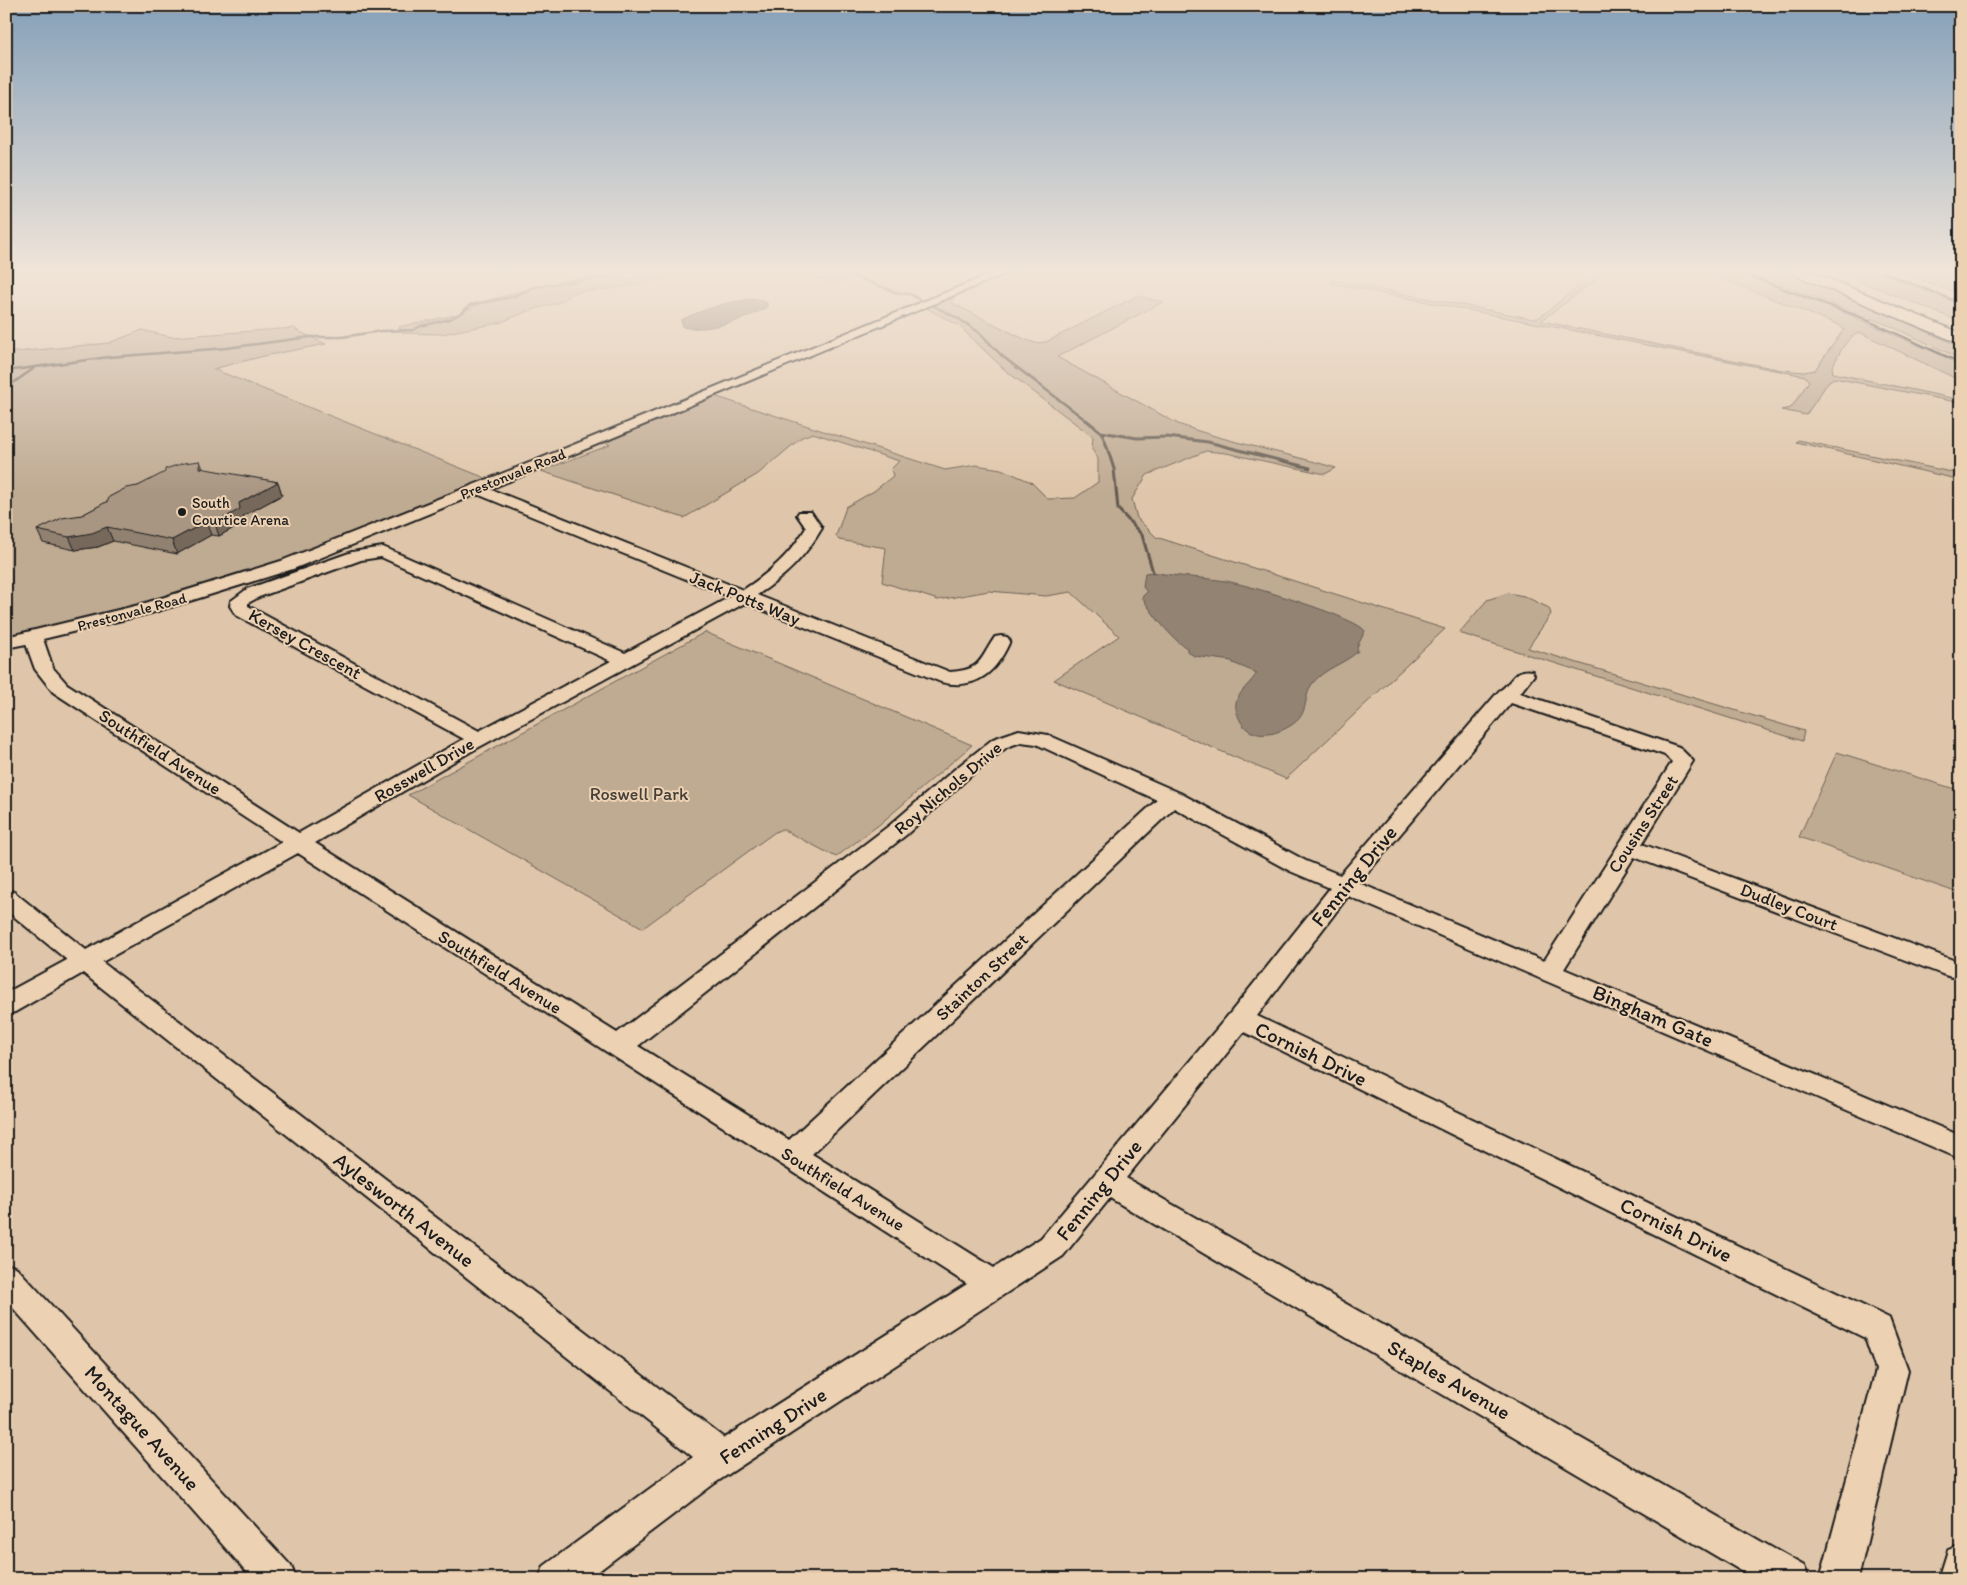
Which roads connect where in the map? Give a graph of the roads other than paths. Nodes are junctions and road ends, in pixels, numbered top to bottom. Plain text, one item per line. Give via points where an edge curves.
1 (827, 345) edge
2 (476, 489) junction
3 (805, 515) dead end
4 (743, 597) junction
5 (32, 637) junction
6 (1001, 641) dead end
7 (6, 643) edge
8 (624, 660) junction
9 (1525, 675) dead end
10 (1506, 695) junction
11 (478, 739) junction
12 (1172, 798) junction
13 (300, 842) junction
14 (1628, 847) junction
15 (1344, 886) junction
16 (6, 897) edge
17 (85, 962) junction
18 (1950, 968) dead end
19 (1550, 972) junction
20 (6, 1005) edge
21 (1240, 1019) junction
22 (618, 1046) junction
23 (1961, 1148) edge
24 (791, 1156) junction
25 (1106, 1181) junction
26 (6, 1278) edge
27 (993, 1284) junction
28 (723, 1459) junction
29 (1961, 1563) edge
30 (278, 1579) edge
31 (557, 1579) edge
32 (1791, 1579) edge
33 (1839, 1579) edge
34 (1958, 1579) edge

1 - 2 street, Prestonvale Road
2 - 4 street, Jack Potts Way
2 - 5 street, Prestonvale Road via 232,583 128,614
3 - 4 street, Rosswell Drive via 814,528 793,560
4 - 6 street, Jack Potts Way via 948,678 966,677 981,671 993,662
4 - 8 street, Rosswell Drive
5 - 7 street, Prestonvale Road
5 - 13 street, Southfield Avenue via 44,668 60,688
8 - 11 street, Rosswell Drive
8 - 11 street, Kersey Crescent via 383,552 358,555 253,593 240,601 242,610
9 - 10 street, Fenning Drive
10 - 14 street, Cousins Street via 1672,751 1683,761
10 - 15 street, Fenning Drive
11 - 13 street, Rosswell Drive
12 - 15 street, Roy Nichols Drive via 1298,866
12 - 22 street, Roy Nichols Drive via 1041,739 1019,736 1007,739 886,839
12 - 24 street, Stainton Street
13 - 17 street, Rosswell Drive
13 - 22 street, Southfield Avenue
14 - 18 street, Dudley Court
14 - 19 street, Cousins Street
15 - 19 street, Bingham Gate
15 - 21 street, Fenning Drive
16 - 17 street, Aylesworth Avenue
17 - 20 street, Rosswell Drive
17 - 28 street, Aylesworth Avenue
19 - 23 street, Bingham Gate
21 - 25 street, Fenning Drive
21 - 33 street, Cornish Drive via 1878,1328 1892,1370
22 - 24 street, Southfield Avenue
24 - 27 street, Southfield Avenue
25 - 27 street, Fenning Drive via 1052,1247
25 - 32 street, Staples Avenue
26 - 30 street, Montague Avenue
27 - 28 street, Fenning Drive
28 - 31 street, Fenning Drive
29 - 34 street

